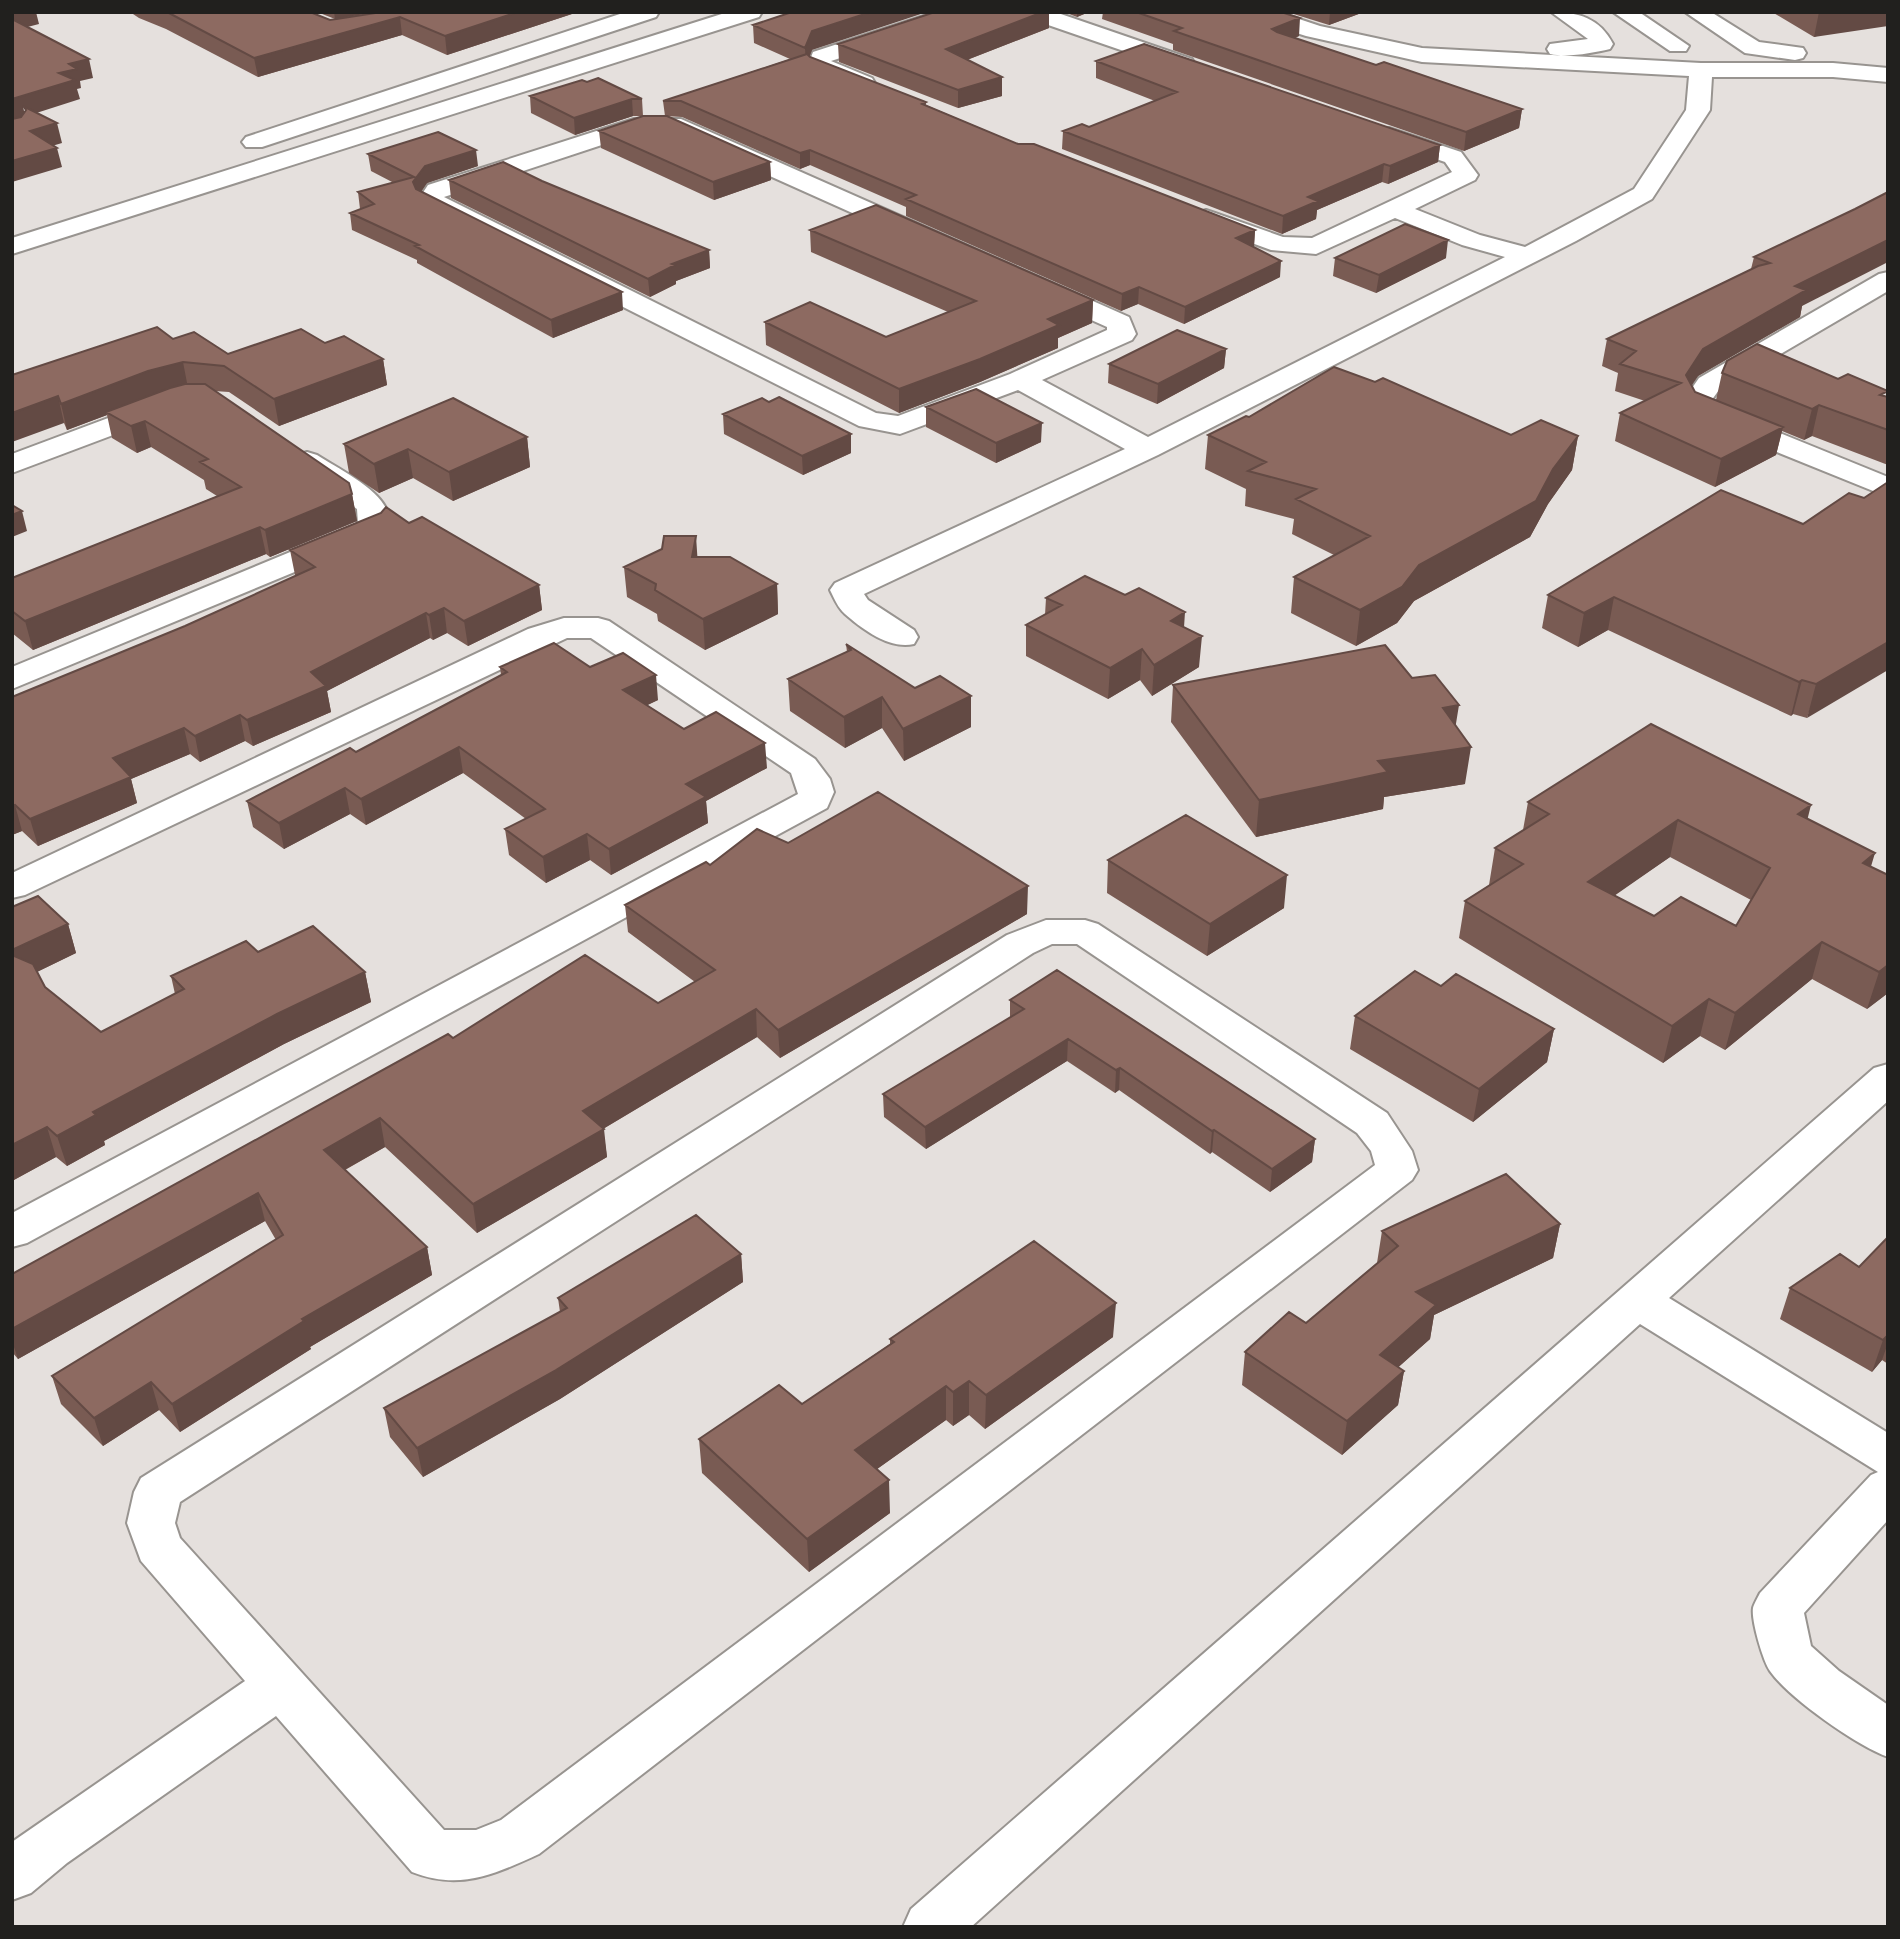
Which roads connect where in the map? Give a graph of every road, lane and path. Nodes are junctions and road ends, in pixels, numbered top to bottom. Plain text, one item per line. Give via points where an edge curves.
1 (648, 12) edge
2 (751, 12) edge
3 (958, 12) edge
4 (1033, 12) edge
5 (1255, 12) edge
6 (1562, 12) edge
7 (1623, 12) edge
8 (1696, 12) edge
9 (1602, 44) junction
10 (1678, 46) junction
11 (1753, 48) junction
12 (1707, 55) junction
13 (1544, 61) junction
14 (1833, 70) junction
15 (1204, 71) edge
16 (1888, 75) edge
17 (882, 90) edge
18 (1362, 125) edge
19 (232, 149) dead end
20 (1394, 209) junction
21 (1186, 210) edge
22 (12, 246) edge
23 (1525, 256) junction
24 (1888, 279) edge
25 (1020, 380) junction
26 (189, 399) edge
27 (283, 444) edge
28 (1148, 449) junction
29 (12, 464) edge
30 (1888, 488) edge
31 (902, 637) dead end
32 (12, 679) edge
33 (12, 887) edge
34 (1888, 1077) edge
35 (12, 1232) edge
36 (1637, 1300) junction
37 (1888, 1457) edge
38 (1888, 1488) edge
39 (280, 1685) junction
40 (1888, 1734) edge
41 (12, 1875) edge
42 (931, 1927) edge

1 - 19 street
2 - 22 street
3 - 17 street via 821,57 819,65
4 - 15 street
5 - 13 street via 1314,31 1422,55
6 - 9 street via 1598,36
7 - 10 street
8 - 11 street
9 - 10 street
9 - 13 street via 1556,49
10 - 12 street
11 - 12 street
11 - 14 street via 1801,54
12 - 13 street
12 - 14 street
12 - 23 street via 1698,110 1643,194
14 - 16 street
18 - 20 street via 1453,157 1466,175
20 - 21 street via 1316,246 1280,246
20 - 23 street
23 - 28 street
24 - 30 street via 1709,384 1697,401 1700,411
25 - 25 street via 900,425 869,420 429,201 437,190 629,128 673,124 1119,323 1122,334
25 - 28 street
26 - 29 street
27 - 32 street via 370,504 375,514 373,529
28 - 31 street via 846,590 855,606
33 - 35 street via 564,628 598,628 803,766 816,792 814,800
34 - 36 street
36 - 37 street
36 - 42 street
38 - 40 street via 1778,1608 1788,1656 1821,1688
39 - 39 street via 158,1546 151,1523 158,1492 1020,943 1046,932 1085,932 1371,1124 1396,1160 1397,1170 520,1837 480,1855 431,1855
39 - 41 street

